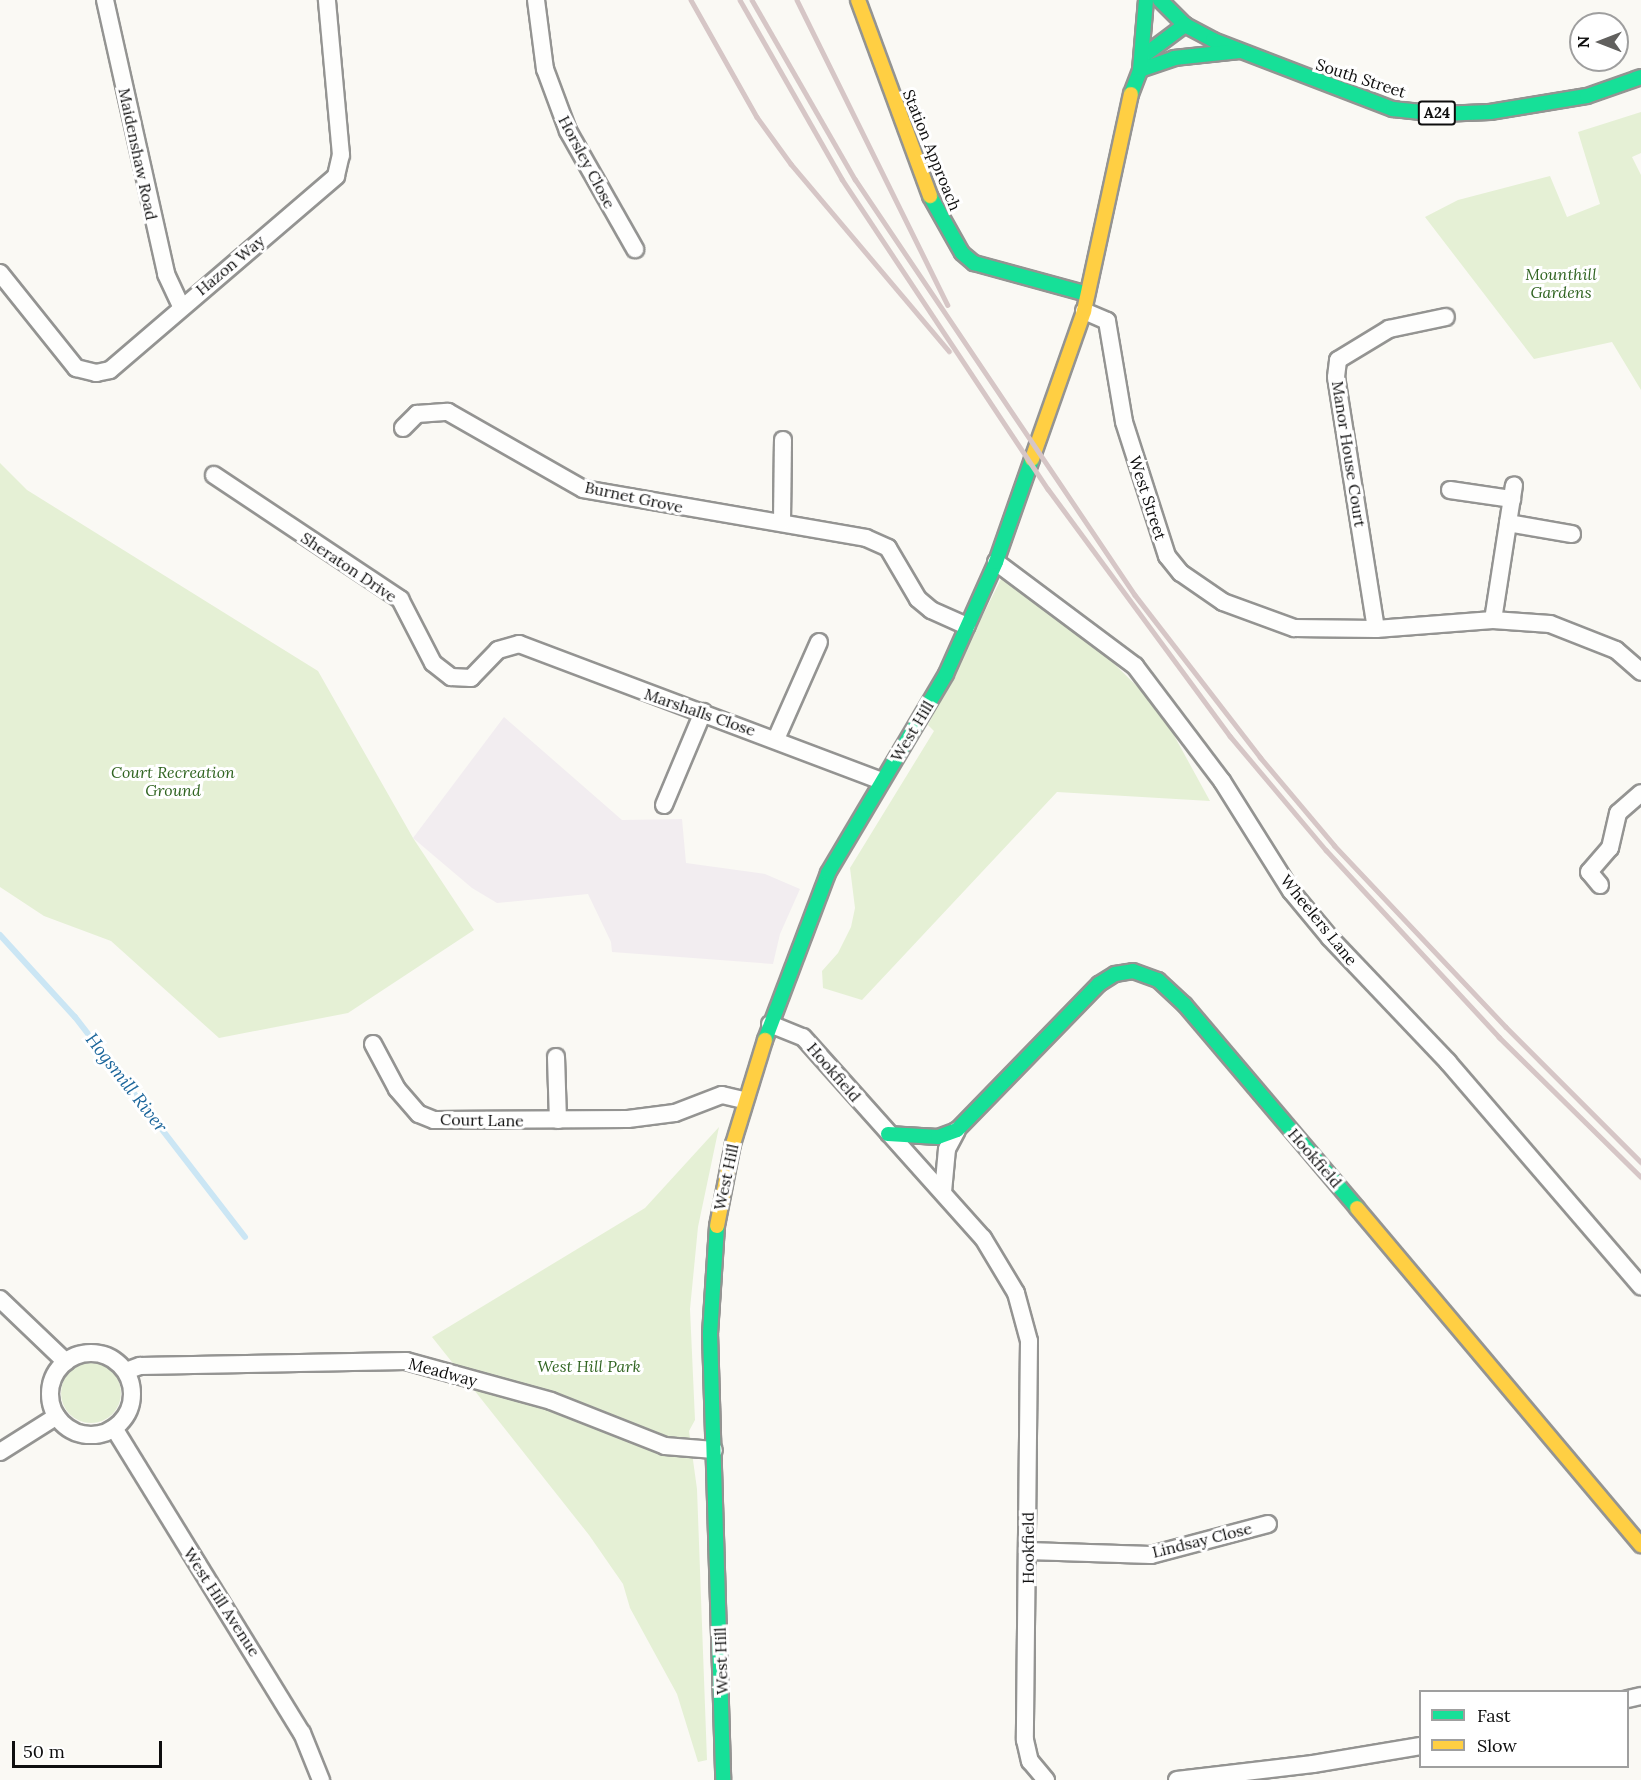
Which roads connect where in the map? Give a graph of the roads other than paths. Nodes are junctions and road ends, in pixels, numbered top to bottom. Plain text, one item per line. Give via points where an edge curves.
1 (105, 0) edge
2 (327, 0) edge
3 (536, 0) edge
4 (858, 0) edge
5 (1146, 0) edge
6 (1160, 0) edge
7 (1185, 25) junction
8 (1240, 51) junction
9 (1141, 64) junction
10 (1641, 77) edge
11 (635, 249) dead end
12 (0, 273) edge
13 (1086, 294) junction
14 (182, 306) junction
15 (1084, 311) junction
16 (1446, 317) dead end
17 (403, 428) dead end
18 (783, 440) dead end
19 (214, 475) dead end
20 (1450, 490) dead end
21 (782, 521) junction
22 (1508, 523) junction
23 (1572, 534) dead end
24 (996, 562) junction
25 (1493, 620) junction
26 (967, 626) junction
27 (1376, 629) junction
28 (819, 642) dead end
29 (519, 644) joint
30 (1641, 672) edge
31 (703, 712) junction
32 (776, 739) junction
33 (881, 782) junction
34 (1641, 793) edge
35 (664, 805) dead end
36 (1600, 885) dead end
37 (770, 1024) junction
38 (373, 1044) dead end
39 (556, 1057) dead end
40 (744, 1100) junction
41 (558, 1120) junction
42 (957, 1130) junction
43 (888, 1134) junction
44 (943, 1192) junction
45 (1641, 1286) edge
46 (0, 1299) edge
47 (66, 1362) junction
48 (126, 1371) junction
49 (57, 1416) junction
50 (114, 1428) junction
51 (714, 1450) junction
52 (0, 1452) edge
53 (1268, 1524) dead end
54 (1641, 1545) edge
55 (1028, 1551) junction
56 (1419, 1746) edge
57 (321, 1780) edge
58 (723, 1780) edge
59 (1046, 1780) edge
60 (1177, 1780) edge

1 - 14 street, Maidenshaw Road via 163,264
2 - 14 street, Hazon Way via 341,155 336,176
3 - 11 street, Horsley Close via 545,69 568,131
4 - 13 main road, Station Approach via 929,194 962,253 974,263
5 - 9 main road
6 - 7 main road, South Street / A24
7 - 8 main road, South Street / A24
7 - 9 main road
8 - 9 main road
8 - 10 main road, South Street / A24 via 1393,109 1440,114 1490,112 1587,96
9 - 13 main road via 1129,99
12 - 14 street, Hazon Way via 76,368 96,373 110,370
13 - 15 main road, West Hill
15 - 24 main road, West Hill
15 - 27 street, West Street via 1107,321 1124,422 1156,529 1167,556 1181,573 1223,602 1294,628
16 - 27 street, Manor House Court via 1389,329 1338,360 1336,377
17 - 21 street, Burnet Grove via 417,414 448,412 583,489 632,500
18 - 21 street
19 - 29 street, Sheraton Drive via 400,599 434,663 451,677 471,678 498,650
20 - 22 street via 1513,492
21 - 26 street via 866,538 888,548 918,599 931,610
22 - 23 street
22 - 25 street
24 - 26 main road, West Hill
24 - 45 street, Wheelers Lane via 1135,666 1222,781 1291,891 1329,939 1448,1062
25 - 27 street, West Street
25 - 30 street, West Street via 1550,624 1577,632 1616,650
26 - 33 main road, West Hill via 946,674
28 - 32 street
29 - 31 street, Marshalls Close
31 - 32 street, Marshalls Close
31 - 35 street
32 - 33 street, Marshalls Close
33 - 37 main road, West Hill via 828,873
34 - 36 street via 1618,813 1610,848 1589,872
37 - 40 main road, West Hill
37 - 43 street, Hookfield via 803,1037
38 - 41 street, Court Lane via 397,1089 419,1114 455,1122
39 - 41 street
40 - 41 street, Court Lane via 722,1095 675,1113 628,1119
40 - 51 main road, West Hill via 718,1217 710,1333
42 - 43 main road via 938,1137
42 - 44 street, Hookfield via 947,1149
42 - 54 main road, Hookfield via 1099,984 1115,974 1133,971 1158,980 1185,1005
43 - 44 street, Hookfield
44 - 55 street, Hookfield via 1002,1266 1025,1317 1030,1387
46 - 47 street
47 - 48 street via 91,1352 111,1358
47 - 49 street via 57,1371 50,1394
48 - 50 street via 132,1396 126,1414
48 - 51 street, Meadway via 162,1365 406,1360 551,1401 665,1446
49 - 50 street via 77,1432 96,1434
49 - 52 street
50 - 57 street, West Hill Avenue via 302,1733
51 - 58 main road, West Hill
53 - 55 street, Lindsay Close via 1151,1555
55 - 59 street, Hookfield via 1025,1740 1030,1761
56 - 60 street via 1303,1766

